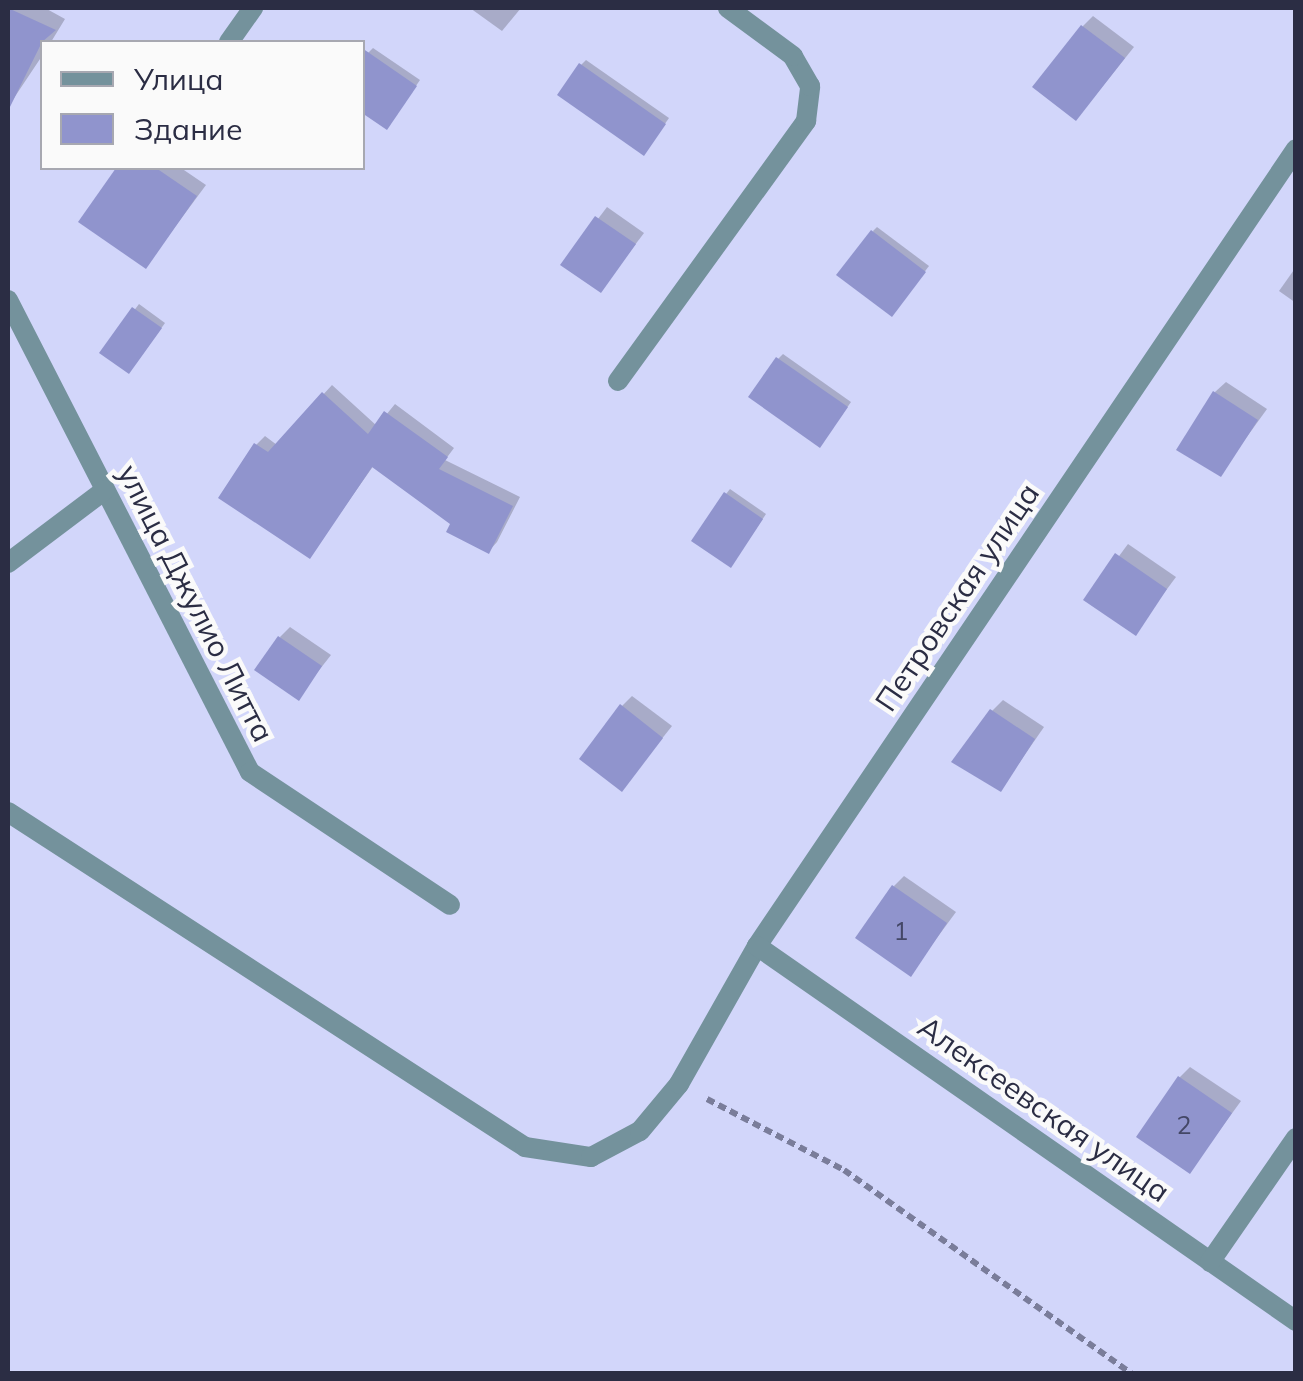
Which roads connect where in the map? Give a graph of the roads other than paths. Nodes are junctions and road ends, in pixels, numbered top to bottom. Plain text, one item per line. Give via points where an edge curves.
1 (253, 8) edge
2 (728, 8) edge
3 (230, 40) edge
4 (1296, 149) edge
5 (8, 300) edge
6 (618, 381) dead end
7 (104, 490) junction
8 (8, 563) edge
9 (8, 812) edge
10 (450, 905) dead end
11 (758, 946) junction
12 (1296, 1138) edge
13 (1210, 1262) junction
14 (1296, 1321) edge

1 - 3 street
2 - 6 street via 793,56 810,86 806,121
4 - 11 street, Петровская улица
5 - 7 street, улица Джулио Литта
7 - 8 street
7 - 10 street, улица Джулио Литта via 250,772
9 - 11 street, Петровская улица via 526,1147 591,1157 640,1131 679,1084
11 - 13 street, Алексеевская улица
12 - 13 street
13 - 14 street, Алексеевская улица

